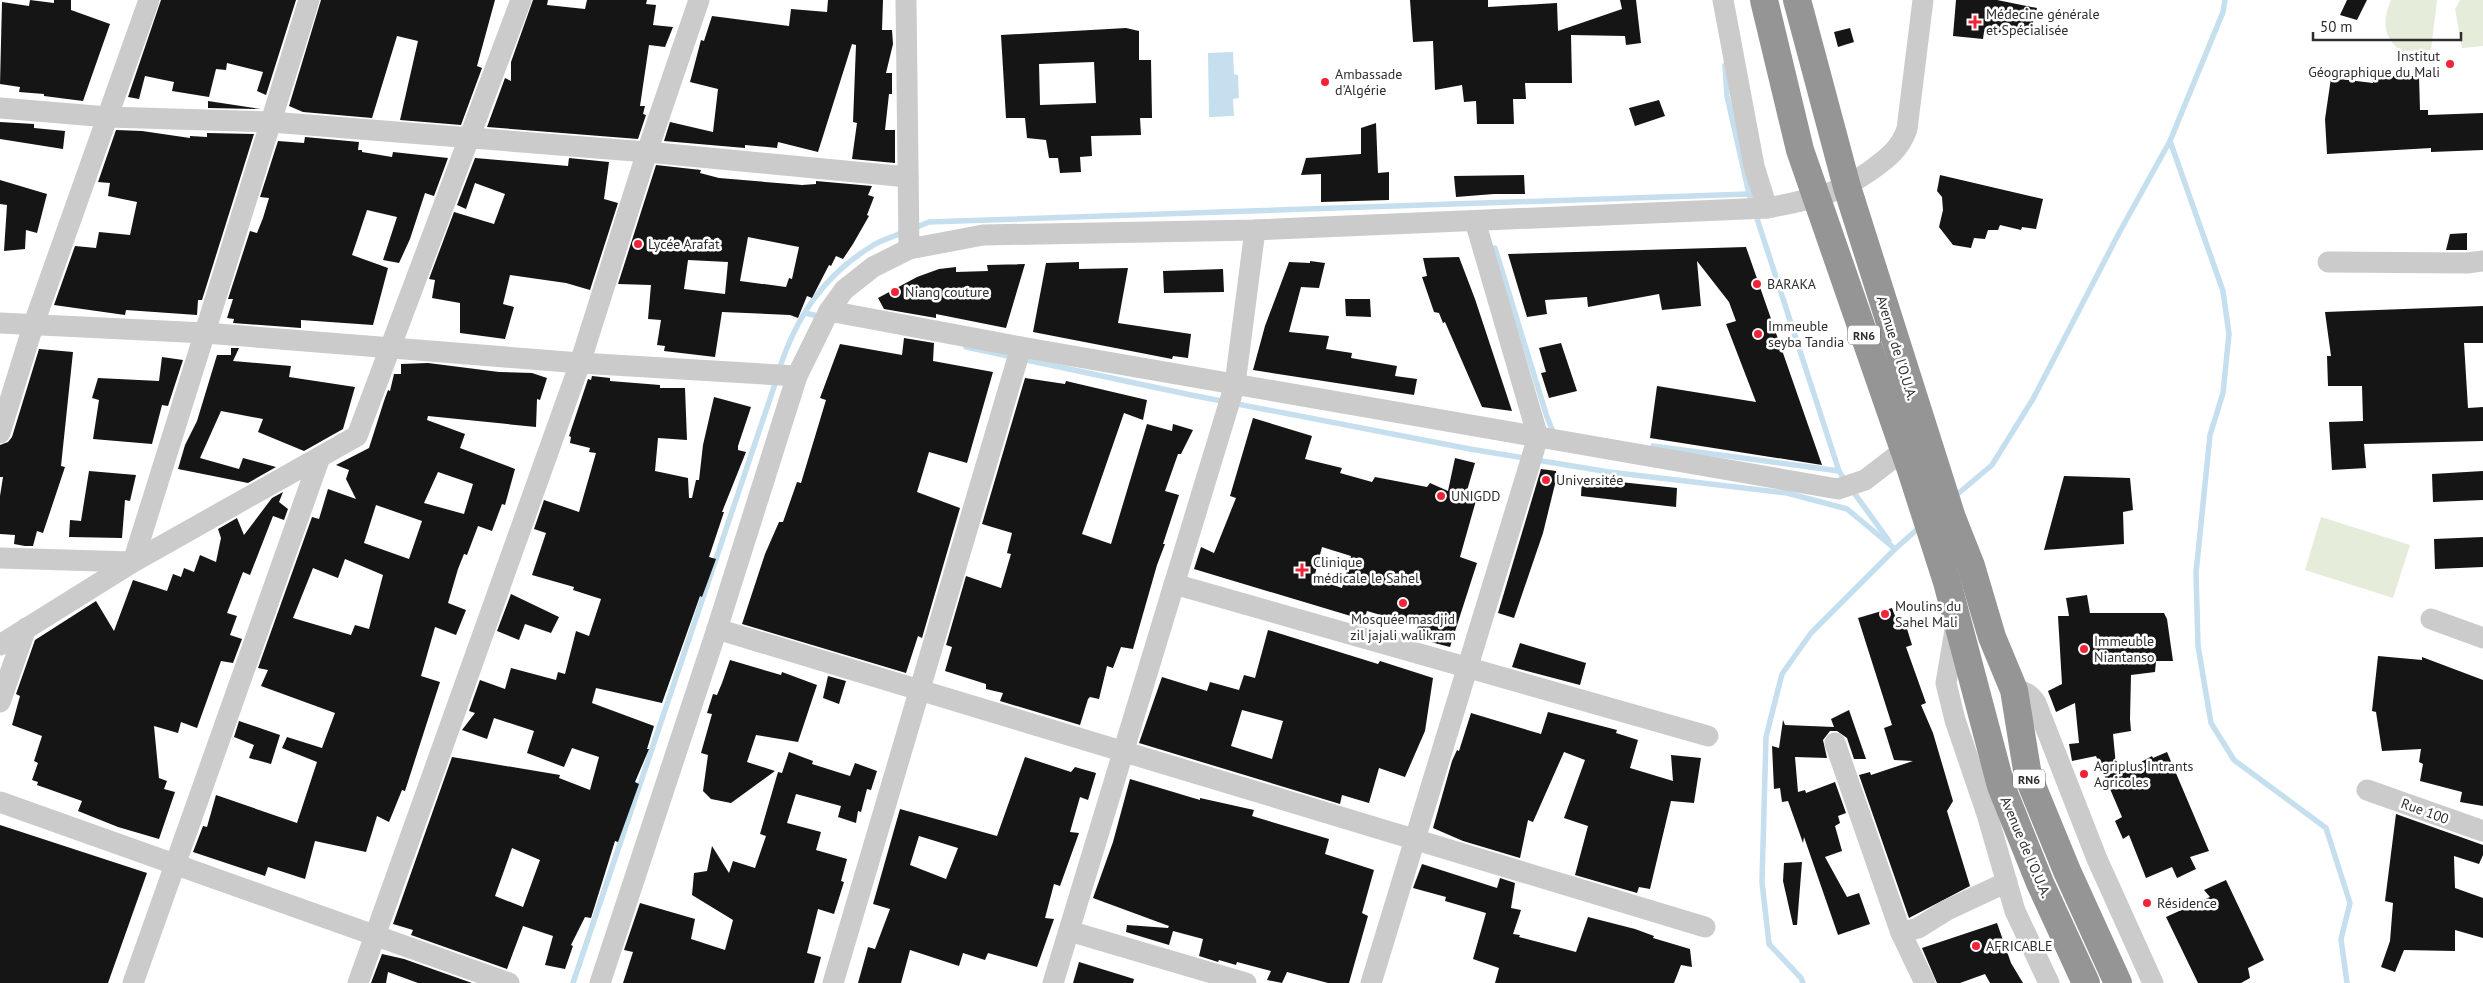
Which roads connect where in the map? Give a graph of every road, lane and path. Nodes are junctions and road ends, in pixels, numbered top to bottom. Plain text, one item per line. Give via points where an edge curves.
1 (149, 0) edge
2 (309, 0) edge
3 (522, 0) edge
4 (699, 0) edge
5 (906, 0) edge
6 (1723, 0) edge
7 (1764, 0) edge
8 (1797, 0) edge
9 (1904, 0) edge
10 (1922, 7) edge
11 (0, 108) edge
12 (108, 117) junction
13 (270, 122) junction
14 (469, 139) junction
15 (647, 152) junction
16 (908, 177) junction
17 (1847, 187) junction
18 (1816, 199) junction
19 (1767, 208) junction
20 (1475, 221) junction
21 (1255, 230) junction
22 (909, 249) junction
23 (2483, 261) edge
24 (2328, 262) dead end
25 (829, 311) junction
26 (0, 324) edge
27 (32, 326) junction
28 (205, 333) junction
29 (1021, 347) junction
30 (390, 348) junction
31 (580, 363) junction
32 (797, 376) junction
33 (1235, 384) junction
34 (0, 433) edge
35 (1538, 437) junction
36 (1915, 456) junction
37 (320, 457) junction
38 (0, 558) edge
39 (133, 562) junction
40 (1174, 584) junction
41 (1957, 618) junction
42 (2431, 619) dead end
43 (26, 628) junction
44 (717, 629) junction
45 (2483, 638) edge
46 (0, 644) edge
47 (1468, 668) junction
48 (2014, 690) junction
49 (919, 691) junction
50 (0, 702) edge
51 (1708, 736) dead end
52 (1835, 743) dead end
53 (1123, 752) junction
54 (2368, 790) dead end
55 (0, 802) edge
56 (2483, 831) edge
57 (1415, 840) junction
58 (176, 865) junction
59 (2007, 882) junction
60 (1705, 927) dead end
61 (1069, 931) junction
62 (1901, 933) junction
63 (374, 936) junction
64 (133, 983) edge
65 (358, 983) edge
66 (509, 983) edge
67 (600, 983) edge
68 (833, 983) edge
69 (1053, 983) edge
70 (1246, 983) edge
71 (1371, 983) edge
72 (1925, 983) edge
73 (2049, 983) edge
74 (2086, 983) edge
75 (2118, 983) edge
76 (2153, 983) edge

1 - 12 street
2 - 13 street
3 - 14 street
4 - 15 street
5 - 16 street
6 - 19 street via 1754,166
7 - 18 highway, Avenue de l'O.U.A. / RN6 via 1800,150
8 - 17 highway, Avenue de l'O.U.A. / RN6
9 - 10 street
10 - 17 street via 1907,129 1902,143 1892,155
11 - 12 street
12 - 13 street
12 - 27 street
13 - 14 street
13 - 28 street
14 - 15 street
14 - 30 street
15 - 16 street
15 - 31 street
16 - 22 street
17 - 18 street
17 - 36 highway, Avenue de l'O.U.A. / RN6
18 - 19 street
18 - 36 highway, Avenue de l'O.U.A. / RN6
19 - 20 street
20 - 21 street
20 - 35 street
21 - 22 street via 983,235
21 - 33 street
22 - 25 street via 873,267 844,290
23 - 24 street
25 - 29 street
25 - 32 street
26 - 27 street
27 - 28 street
27 - 34 street
28 - 30 street
28 - 39 street
29 - 33 street
29 - 49 street
30 - 31 street
30 - 37 street via 357,436
31 - 32 street
31 - 63 street
32 - 44 street
33 - 35 street
33 - 40 street
35 - 36 street via 1838,488 1865,480
35 - 47 street
36 - 41 highway, Avenue de l'O.U.A. / RN6
36 - 48 highway, Avenue de l'O.U.A. / RN6 via 1952,518 1971,566 1992,637
37 - 39 street
37 - 58 street
38 - 39 street
39 - 43 street
40 - 47 street
40 - 53 street
41 - 59 street, Avenue de l'O.U.A. via 1946,683
41 - 74 highway, Avenue de l'O.U.A. / RN6 via 2001,786 2040,883
42 - 45 street
43 - 46 street
43 - 50 street
44 - 49 street
44 - 67 street
47 - 51 street
47 - 57 street
48 - 75 highway, Avenue de l'O.U.A. / RN6 via 2028,776
48 - 76 street via 2030,695 2036,703 2096,859
49 - 53 street
49 - 68 street
52 - 62 street
53 - 57 street
53 - 61 street
54 - 56 street, Rue 100
55 - 58 street
57 - 60 street
57 - 71 street
58 - 63 street
58 - 64 street
59 - 62 street via 1947,910 1918,928
59 - 73 street, Avenue de l'O.U.A. via 2015,911
61 - 69 street
61 - 70 street
62 - 72 street
63 - 65 street
63 - 66 street

